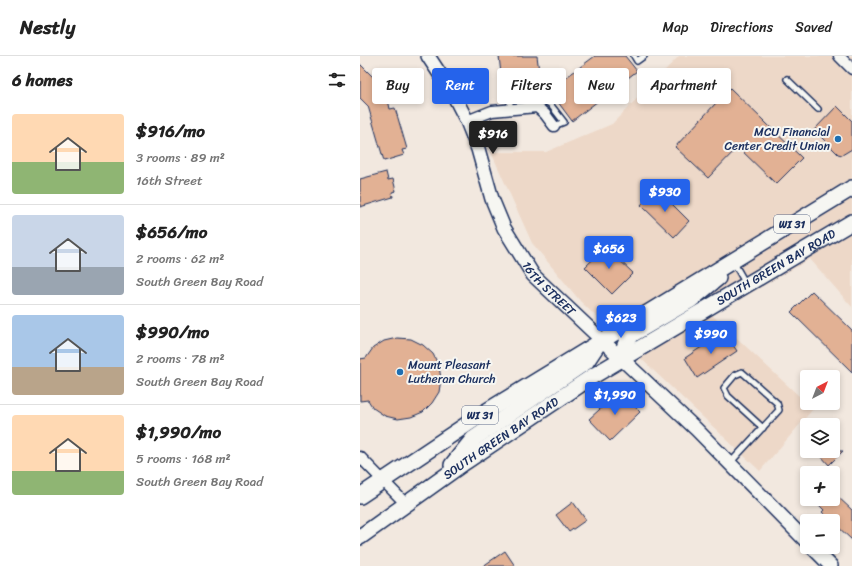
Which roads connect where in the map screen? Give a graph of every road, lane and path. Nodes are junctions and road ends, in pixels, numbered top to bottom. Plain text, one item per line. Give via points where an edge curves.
1 (428, 56) edge
2 (634, 56) edge
3 (644, 56) edge
4 (839, 56) edge
5 (851, 66) edge
6 (787, 79) dead end
7 (818, 109) dead end
8 (467, 120) junction
9 (554, 126) dead end
10 (852, 188) edge
11 (852, 222) edge
12 (733, 260) junction
13 (746, 285) junction
14 (602, 339) junction
15 (623, 358) junction
16 (763, 428) junction
17 (360, 457) edge
18 (730, 463) junction
19 (442, 478) junction
20 (382, 479) junction
21 (360, 496) edge
22 (406, 504) junction
23 (800, 535) edge
24 (360, 537) edge
25 (819, 554) edge
26 (831, 566) edge

1 - 8 street, 16TH STREET
2 - 3 lane via 637,61
4 - 5 street
6 - 7 lane
8 - 9 street via 492,111 537,107
8 - 14 street, 16TH STREET via 492,199 518,254 540,283
10 - 12 main road, WI 31
11 - 13 main road, SOUTH GREEN BAY ROAD / WI 31
12 - 13 lane
12 - 14 main road, WI 31
12 - 15 main road via 722,275 691,300 633,334 623,348
13 - 15 main road, SOUTH GREEN BAY ROAD / WI 31
14 - 15 street, 16TH STREET
14 - 19 main road via 586,362 473,439
14 - 20 main road, WI 31
15 - 18 street, 16TH STREET
15 - 19 main road, SOUTH GREEN BAY ROAD / WI 31
16 - 16 lane via 779,410 777,403 742,372 735,375 724,388 728,396
16 - 18 lane
17 - 20 street
18 - 23 street, 16TH STREET
19 - 22 main road, SOUTH GREEN BAY ROAD / WI 31
20 - 21 main road, WI 31
20 - 22 street
22 - 24 main road, SOUTH GREEN BAY ROAD / WI 31
25 - 26 street

